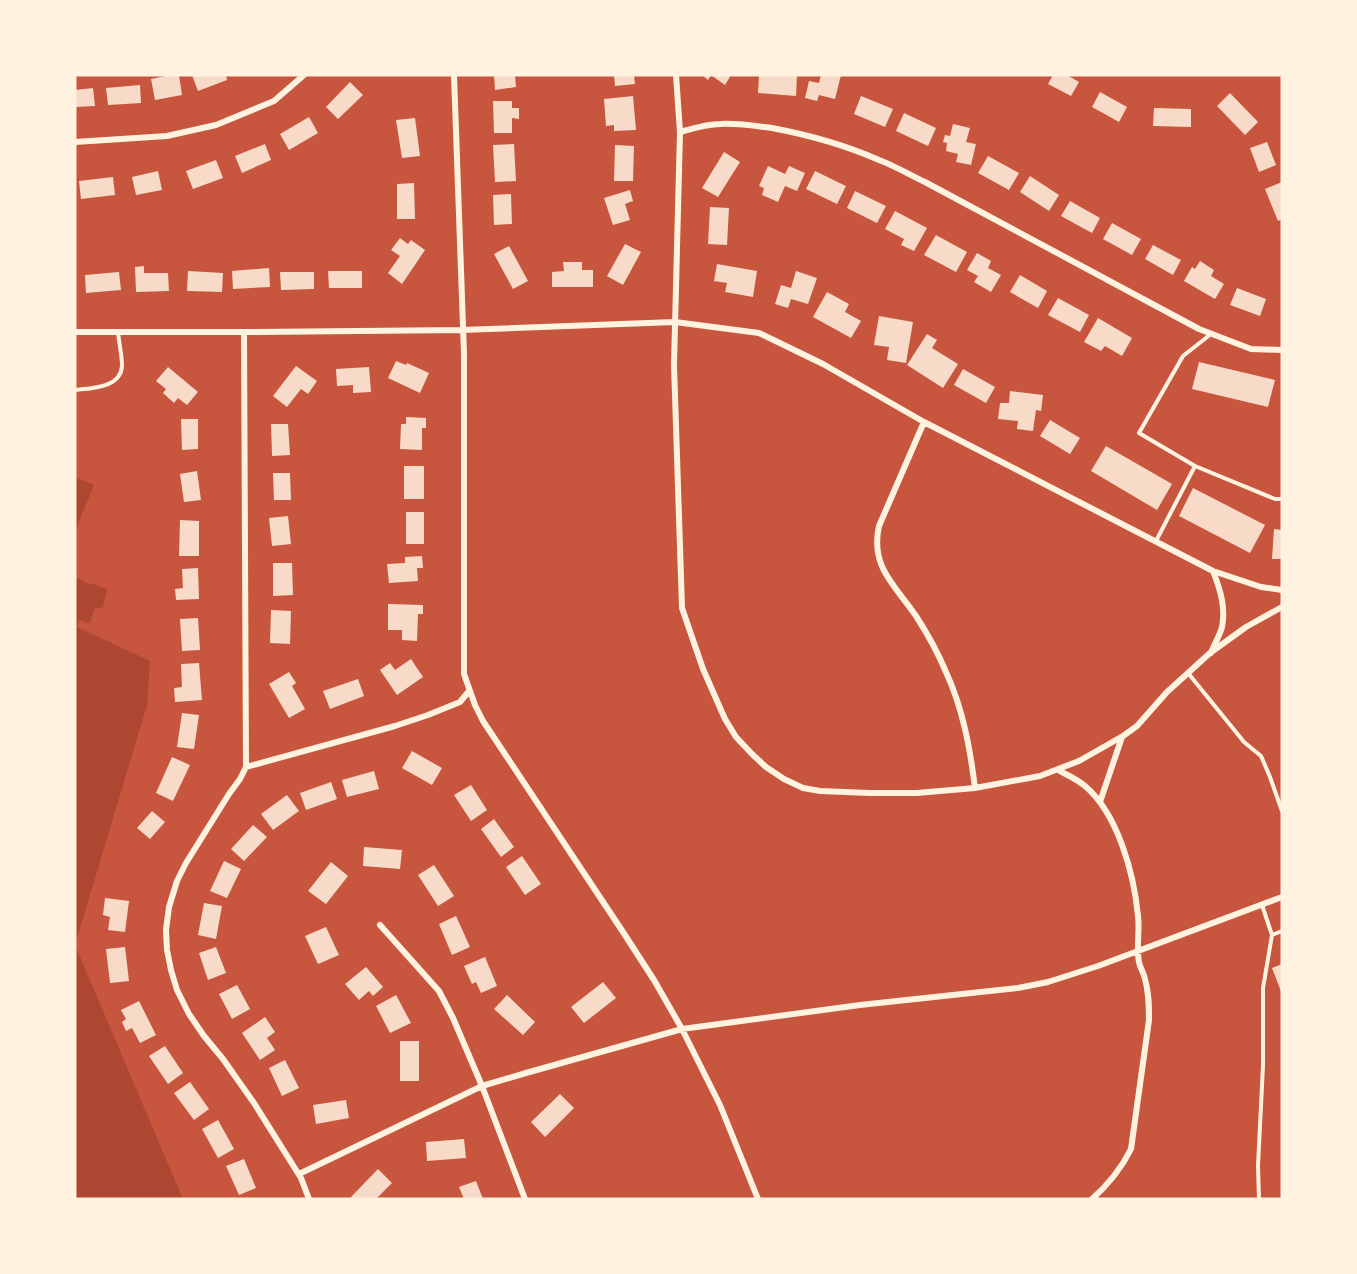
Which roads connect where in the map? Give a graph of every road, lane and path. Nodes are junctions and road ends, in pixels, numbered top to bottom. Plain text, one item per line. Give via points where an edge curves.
1 (304, 75) edge
2 (454, 75) edge
3 (676, 75) edge
4 (680, 132) junction
5 (75, 142) edge
6 (675, 322) junction
7 (462, 330) junction
8 (118, 331) junction
9 (75, 332) edge
10 (244, 332) junction
11 (1211, 334) junction
12 (1282, 350) edge
13 (75, 390) edge
14 (924, 422) junction
15 (1195, 466) junction
16 (1282, 499) edge
17 (1156, 541) junction
18 (1213, 571) junction
19 (1282, 590) edge
20 (1282, 607) edge
21 (1210, 654) junction
22 (1188, 673) junction
23 (469, 691) junction
24 (1123, 736) junction
25 (246, 767) junction
26 (1058, 770) junction
27 (975, 788) junction
28 (1100, 802) junction
29 (1282, 811) edge
30 (1282, 897) edge
31 (1262, 905) junction
32 (380, 925) dead end
33 (1282, 932) edge
34 (1272, 935) junction
35 (1138, 950) junction
36 (682, 1029) junction
37 (482, 1086) junction
38 (299, 1174) junction
39 (309, 1199) edge
40 (525, 1199) edge
41 (758, 1199) edge
42 (1092, 1199) edge
43 (1259, 1199) edge

1 - 5 street via 274,101 216,125 167,136
2 - 7 street
3 - 4 street
4 - 6 street
4 - 11 street via 722,123 752,125 849,148 925,182
6 - 7 street
6 - 14 street via 759,333 823,364
6 - 27 street via 682,608 725,719 766,767 803,788 870,793
7 - 10 street
7 - 23 street via 464,674
8 - 9 street
8 - 10 street
8 - 13 lane via 122,369 115,381
10 - 25 street
11 - 12 street via 1251,350
11 - 15 lane via 1183,356 1139,433
14 - 17 street
14 - 27 street via 879,526 876,545 884,572 917,618 947,675 961,711
15 - 16 lane
15 - 17 lane
17 - 18 street
18 - 19 street
18 - 21 street via 1224,611 1222,628
20 - 21 street
21 - 22 street
22 - 24 street
22 - 29 lane via 1244,742 1261,756
23 - 25 street via 460,702 417,719
23 - 36 street via 483,721 623,932
24 - 26 street
24 - 28 street
25 - 38 street via 177,881 169,907 167,950 177,990 189,1014 254,1103
26 - 27 street
26 - 28 street via 1084,784
28 - 35 street via 1112,821 1133,884
30 - 31 street
31 - 34 lane
31 - 35 street
32 - 37 street via 439,991
33 - 34 lane
34 - 43 lane via 1263,988
35 - 36 street via 1048,982 1018,988
35 - 42 street via 1149,1000 1149,1020 1131,1149 1113,1179
36 - 37 street
36 - 41 street via 720,1106
37 - 38 street
37 - 40 street
38 - 39 street

